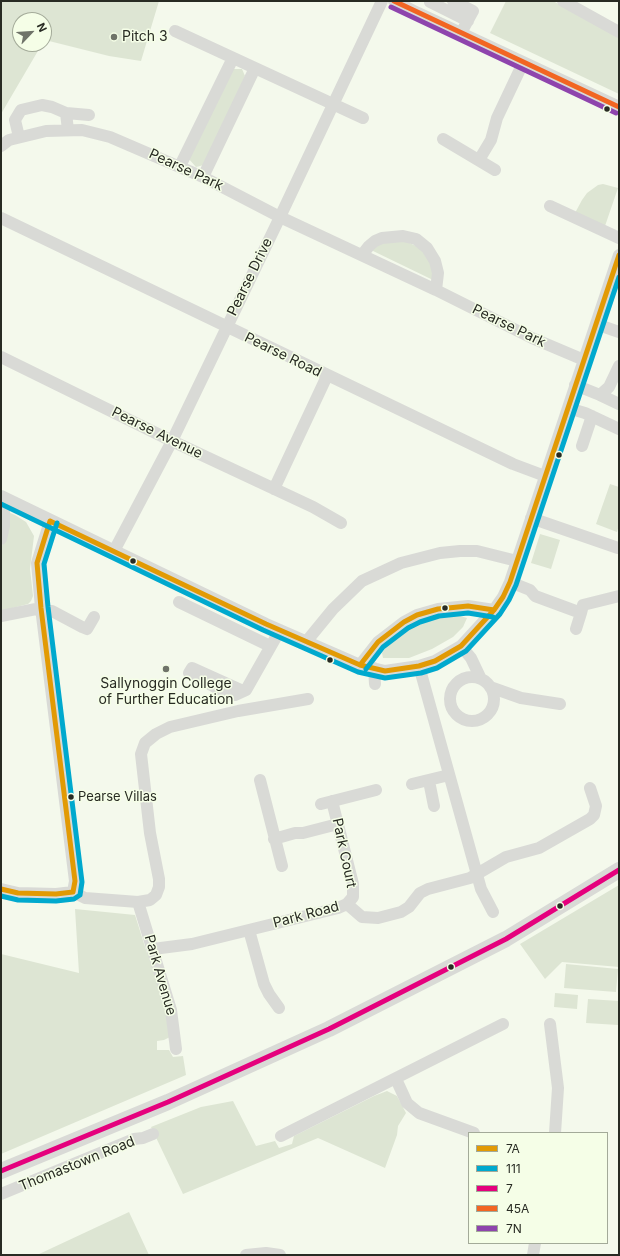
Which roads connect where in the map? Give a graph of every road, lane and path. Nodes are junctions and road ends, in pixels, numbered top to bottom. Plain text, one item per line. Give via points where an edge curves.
1 (382, 1) edge
2 (394, 1) edge
3 (430, 1) edge
4 (453, 1) edge
5 (562, 1) edge
6 (422, 16) junction
7 (468, 21) junction
8 (175, 31) dead end
9 (619, 32) edge
10 (461, 34) junction
11 (233, 58) junction
12 (523, 63) junction
13 (255, 68) junction
14 (333, 104) junction
15 (619, 107) edge
16 (66, 113) junction
17 (89, 116) dead end
18 (363, 118) dead end
19 (68, 130) junction
20 (20, 138) junction
21 (443, 139) dead end
22 (1, 146) edge
23 (479, 160) junction
24 (180, 166) junction
25 (495, 170) dead end
26 (203, 177) junction
27 (550, 206) dead end
28 (280, 216) junction
29 (1, 218) edge
30 (619, 238) edge
31 (362, 255) junction
32 (619, 255) edge
33 (617, 270) edge
34 (436, 290) junction
35 (596, 324) junction
36 (226, 327) junction
37 (619, 332) edge
38 (1, 357) edge
39 (584, 360) junction
40 (619, 366) edge
41 (327, 376) junction
42 (576, 385) junction
43 (600, 395) junction
44 (619, 404) edge
45 (568, 408) junction
46 (592, 416) junction
47 (619, 429) edge
48 (172, 441) junction
49 (582, 446) dead end
50 (545, 476) junction
51 (274, 489) junction
52 (4, 498) edge
53 (531, 518) junction
54 (50, 521) junction
55 (342, 523) dead end
56 (1, 539) edge
57 (618, 548) dead end
58 (114, 551) junction
59 (517, 561) junction
60 (510, 582) junction
61 (619, 596) edge
62 (179, 602) dead end
63 (41, 610) junction
64 (494, 610) junction
65 (581, 613) junction
66 (1, 616) edge
67 (91, 616) dead end
68 (576, 629) dead end
69 (280, 630) junction
70 (306, 642) junction
71 (270, 646) junction
72 (461, 646) junction
73 (360, 665) junction
74 (419, 666) junction
75 (374, 668) junction
76 (486, 683) junction
77 (375, 684) dead end
78 (243, 691) dead end
79 (308, 700) dead end
80 (560, 704) dead end
81 (452, 707) junction
82 (431, 711) junction
83 (450, 775) junction
84 (260, 780) dead end
85 (429, 781) junction
86 (412, 784) dead end
87 (590, 788) dead end
88 (376, 790) dead end
89 (434, 806) dead end
90 (338, 824) junction
91 (274, 838) junction
92 (282, 866) dead end
93 (619, 870) edge
94 (478, 874) junction
95 (1, 889) edge
96 (73, 892) junction
97 (138, 902) junction
98 (347, 904) junction
99 (493, 912) dead end
100 (249, 930) junction
101 (152, 949) junction
102 (278, 1008) dead end
103 (503, 1024) dead end
104 (550, 1024) dead end
105 (176, 1049) dead end
106 (396, 1079) junction
107 (471, 1132) edge
108 (555, 1132) edge
109 (153, 1134) dead end
110 (282, 1136) dead end
111 (1, 1171) edge
112 (1, 1194) edge
113 (534, 1244) edge
114 (246, 1255) edge
115 (280, 1255) edge
116 (532, 1255) edge

1 - 14 street, Pearse Drive
2 - 6 street
3 - 6 street
3 - 7 street
4 - 7 street via 473,11
5 - 9 street
6 - 10 street
7 - 10 street
8 - 11 street
10 - 12 street
11 - 13 street
11 - 24 street
12 - 15 street
12 - 23 street via 497,118 491,140
13 - 14 street
13 - 26 street
14 - 18 street
14 - 28 street, Pearse Drive
16 - 17 street
16 - 19 street
16 - 20 street via 42,105 22,110 15,120
19 - 20 street, Pearse Park via 46,131
19 - 24 street, Pearse Park via 82,130 110,137
20 - 22 street, Pearse Park via 9,140
21 - 23 street
23 - 25 street
24 - 26 street, Pearse Park
26 - 28 street, Pearse Park
27 - 30 street
28 - 31 street, Pearse Park
28 - 36 street, Pearse Drive
29 - 36 street, Pearse Road
31 - 34 street, Pearse Park
31 - 34 street via 375,241 382,238 403,236 416,239 427,248 435,261 438,274
32 - 33 street
33 - 35 street
34 - 39 street, Pearse Park via 532,338
35 - 37 street
35 - 39 street
36 - 41 street, Pearse Road
36 - 48 street, Pearse Drive
38 - 48 street, Pearse Avenue
39 - 42 street
40 - 43 street via 610,387
41 - 50 street, Pearse Road via 513,464
41 - 51 street
42 - 43 street
42 - 45 street
43 - 44 street
45 - 46 street
45 - 50 street
46 - 47 street
46 - 49 street
48 - 51 street, Pearse Avenue
48 - 58 street, Pearse Drive
50 - 53 street
51 - 55 street, Pearse Avenue
52 - 54 street
52 - 56 street via 4,526
53 - 57 street
53 - 59 street
54 - 58 street
54 - 63 street via 37,563
58 - 69 street
59 - 60 street
59 - 70 street via 477,551 460,551 440,552 401,563 362,581
60 - 64 street
60 - 65 street via 530,590 535,596
61 - 65 street via 583,605
62 - 71 street
63 - 66 street
63 - 67 street via 52,611 82,627
63 - 96 street via 75,881
64 - 72 street
64 - 73 street via 468,606 438,609 417,615 378,642
65 - 68 street
69 - 70 street
69 - 71 street
70 - 73 street
71 - 78 street via 246,690
72 - 74 street
72 - 76 street
73 - 75 street
74 - 75 street via 385,671
74 - 82 street
75 - 77 street
76 - 80 street via 521,698
76 - 81 street via 470,677 459,682 452,691
76 - 81 street via 494,698 494,704 484,718 468,721 458,716
79 - 97 street via 238,711 170,727 145,743 141,754 159,887 156,895 150,900
81 - 82 street
82 - 83 street
83 - 85 street
83 - 94 street
84 - 91 street
85 - 86 street
85 - 89 street
87 - 94 street, Park Road via 596,806 590,819 540,848 506,857
88 - 90 street, Park Court via 326,802
90 - 91 street via 303,834 294,833
90 - 98 street, Park Court via 353,884 353,897
91 - 92 street
93 - 111 main road via 506,938 328,1029 168,1102
94 - 98 street, Park Road via 428,889 420,893 409,907 401,912 378,918 362,916
94 - 99 street via 481,889
95 - 96 street via 18,893
96 - 97 street via 85,898
97 - 101 street, Park Avenue
98 - 100 street, Park Road
100 - 101 street, Park Road via 192,944
100 - 102 street via 264,984
101 - 105 street, Park Avenue via 171,1010
103 - 106 street
104 - 108 street via 558,1088
106 - 107 street via 408,1102 419,1113
106 - 110 street
109 - 112 street, Thomastown Road via 134,1139
113 - 116 street
114 - 115 street

